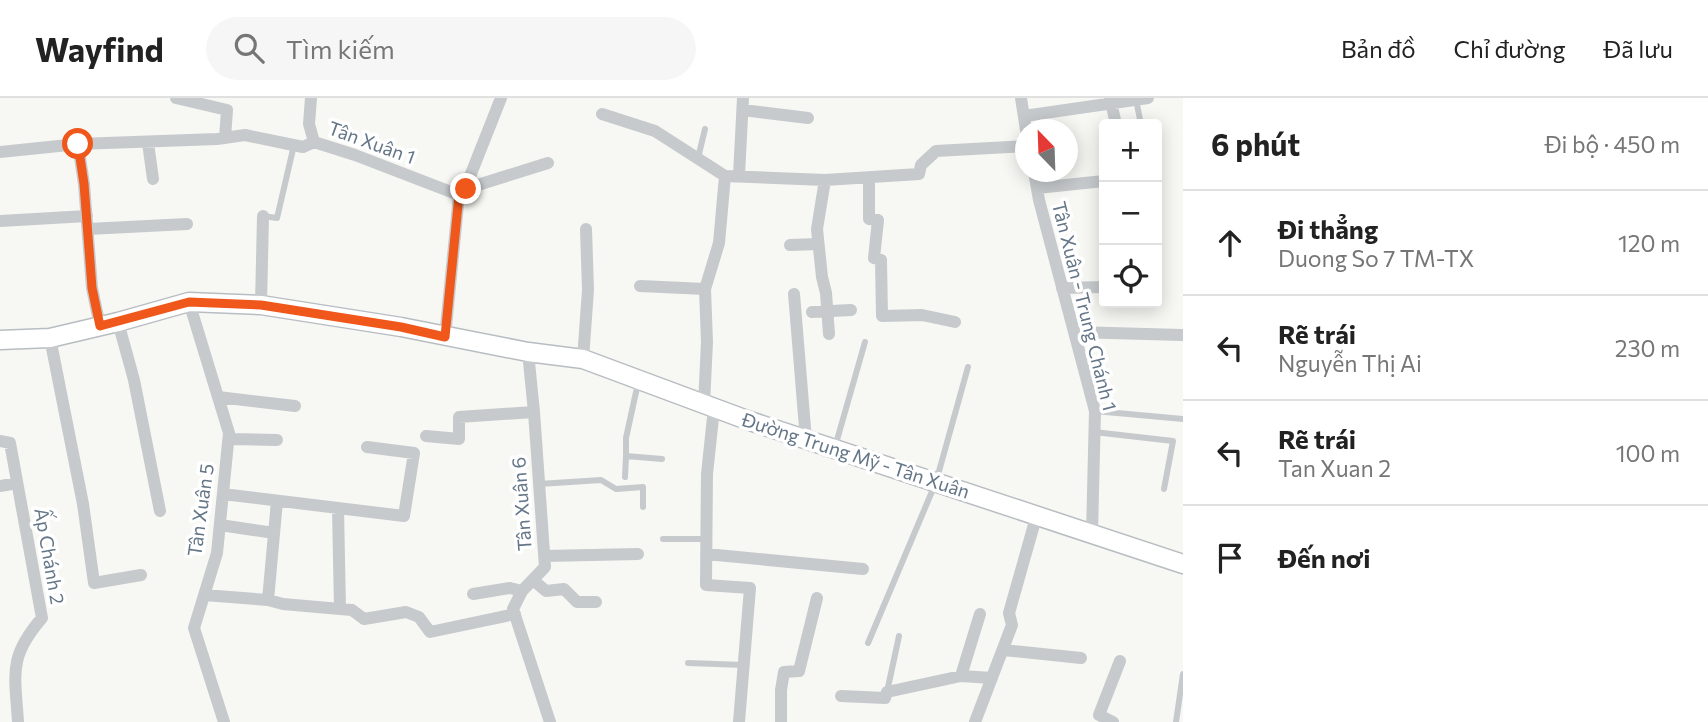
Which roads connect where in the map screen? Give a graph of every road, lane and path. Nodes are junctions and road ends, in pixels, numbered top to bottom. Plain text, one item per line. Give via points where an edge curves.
1 (176, 98) edge
2 (311, 98) edge
3 (501, 98) edge
4 (1021, 98) edge
5 (1142, 99) edge
6 (1111, 101) edge
7 (743, 104) edge
8 (601, 114) dead end
9 (808, 118) dead end
10 (1024, 119) edge
11 (1041, 119) edge
12 (1115, 119) edge
13 (1141, 119) edge
14 (705, 129) dead end
15 (225, 138) junction
16 (314, 142) junction
17 (148, 143) junction
18 (78, 144) junction
19 (294, 145) junction
20 (1015, 147) edge
21 (0, 152) edge
22 (698, 158) junction
23 (548, 163) dead end
24 (739, 175) junction
25 (725, 176) junction
26 (869, 178) junction
27 (153, 179) dead end
28 (825, 180) junction
29 (1036, 182) edge
30 (1099, 182) edge
31 (1037, 188) junction
32 (462, 192) junction
33 (262, 216) joint
34 (0, 221) edge
35 (87, 223) junction
36 (187, 225) dead end
37 (586, 229) dead end
38 (818, 244) junction
39 (790, 245) dead end
40 (640, 286) dead end
41 (1099, 287) edge
42 (1062, 288) junction
43 (705, 289) junction
44 (794, 294) dead end
45 (189, 302) junction
46 (261, 305) junction
47 (851, 310) dead end
48 (828, 311) junction
49 (812, 312) dead end
50 (955, 322) dead end
51 (109, 324) junction
52 (1074, 332) junction
53 (829, 334) dead end
54 (1182, 335) edge
55 (445, 337) junction
56 (50, 338) junction
57 (0, 340) edge
58 (865, 342) dead end
59 (528, 352) junction
60 (583, 359) junction
61 (968, 367) dead end
62 (638, 380) junction
63 (218, 397) junction
64 (295, 406) dead end
65 (709, 406) junction
66 (534, 411) junction
67 (1095, 411) junction
68 (1183, 419) edge
69 (1094, 432) junction
70 (426, 436) dead end
71 (229, 439) junction
72 (276, 440) dead end
73 (806, 440) junction
74 (0, 441) edge
75 (367, 447) dead end
76 (835, 449) junction
77 (626, 456) junction
78 (662, 459) dead end
79 (625, 477) dead end
80 (936, 482) junction
81 (17, 483) junction
82 (539, 484) junction
83 (0, 486) edge
84 (1164, 489) dead end
85 (223, 494) junction
86 (277, 500) junction
87 (643, 507) dead end
88 (338, 508) junction
89 (160, 511) dead end
90 (1037, 514) junction
91 (220, 525) junction
92 (274, 533) junction
93 (1092, 534) junction
94 (663, 539) dead end
95 (706, 540) junction
96 (638, 554) dead end
97 (706, 554) junction
98 (544, 556) junction
99 (1183, 564) edge
100 (863, 569) dead end
101 (141, 575) dead end
102 (533, 580) junction
103 (523, 591) junction
104 (473, 594) dead end
105 (204, 595) junction
106 (817, 598) dead end
107 (268, 600) junction
108 (596, 602) dead end
109 (340, 609) junction
110 (515, 614) junction
111 (980, 614) dead end
112 (900, 636) dead end
113 (868, 643) dead end
114 (1003, 650) junction
115 (1081, 658) dead end
116 (1120, 661) dead end
117 (688, 663) dead end
118 (0, 664) edge
119 (744, 665) junction
120 (15, 666) junction
121 (1183, 674) edge
122 (961, 677) junction
123 (992, 678) junction
124 (887, 692) junction
125 (841, 696) dead end
126 (18, 722) edge
127 (224, 722) edge
128 (550, 722) edge
129 (739, 722) edge
130 (781, 722) edge
131 (975, 722) edge
132 (1114, 722) edge
133 (1176, 722) edge

1 - 15 street via 227,110
2 - 16 street, Tân Xuân 1 via 309,124
3 - 32 street
4 - 10 street
5 - 6 street
5 - 13 lane
6 - 11 street
6 - 12 street
7 - 9 street
7 - 24 street
8 - 22 street via 655,131
14 - 22 lane
15 - 17 street
15 - 19 street via 245,135
16 - 19 street
16 - 32 street, Tân Xuân 1
17 - 18 street
17 - 27 street
18 - 21 street
18 - 35 street
19 - 33 lane via 277,218
20 - 26 street via 936,151 921,165 919,174
22 - 25 street
23 - 32 street
24 - 25 street
24 - 28 street
25 - 43 street via 719,243
26 - 28 street
26 - 50 street via 869,219 878,220 874,258 881,260 882,316
28 - 38 street
29 - 31 street, Tân Xuân - Trung Chánh 1
30 - 31 street
31 - 42 street, Tân Xuân - Trung Chánh 1
32 - 55 street
33 - 46 street
34 - 35 street
35 - 36 street
35 - 51 street via 92,288
37 - 60 street
38 - 39 street
38 - 48 street
40 - 43 street
41 - 42 street
42 - 52 street, Tân Xuân - Trung Chánh 1
43 - 65 street
44 - 73 street
45 - 46 street, Đường Trung Mỹ - Tân Xuân
45 - 51 street, Đường Trung Mỹ - Tân Xuân
45 - 63 street, Tân Xuân 5
46 - 55 street, Đường Trung Mỹ - Tân Xuân
47 - 48 street
48 - 49 street
48 - 53 street
51 - 56 street, Đường Trung Mỹ - Tân Xuân
51 - 89 street via 137,391
52 - 54 street
52 - 67 street, Tân Xuân - Trung Chánh 1
55 - 59 street, Đường Trung Mỹ - Tân Xuân
56 - 57 street, Đường Trung Mỹ - Tân Xuân
56 - 101 street via 94,583
58 - 76 lane
59 - 60 street, Đường Trung Mỹ - Tân Xuân
59 - 66 street, Tân Xuân 6
60 - 62 street, Đường Trung Mỹ - Tân Xuân
61 - 80 lane
62 - 65 street, Đường Trung Mỹ - Tân Xuân
62 - 77 lane
63 - 64 street
63 - 71 street, Tân Xuân 5
65 - 73 street, Đường Trung Mỹ - Tân Xuân
65 - 95 street
66 - 70 street via 459,417 459,439
66 - 82 street, Tân Xuân 6
67 - 68 lane
67 - 69 street, Tân Xuân - Trung Chánh 1
69 - 84 lane via 1173,441
69 - 93 street, Tân Xuân - Trung Chánh 1
71 - 72 street
71 - 85 street, Tân Xuân 5
73 - 76 street, Đường Trung Mỹ - Tân Xuân
74 - 81 street, Ấp Chánh 2 via 10,443
75 - 88 street via 414,453 404,516
76 - 80 street, Đường Trung Mỹ - Tân Xuân
77 - 78 lane
77 - 79 lane
80 - 90 street, Đường Trung Mỹ - Tân Xuân
80 - 113 lane
81 - 83 street
81 - 120 street, Ấp Chánh 2 via 42,618 25,638
82 - 87 lane via 601,480 617,489 643,487
82 - 98 street, Tân Xuân 6
85 - 86 street
85 - 91 street, Tân Xuân 5
86 - 88 street
86 - 92 street
88 - 109 street
90 - 93 street, Đường Trung Mỹ - Tân Xuân
90 - 114 street
91 - 92 street
91 - 105 street, Tân Xuân 5
92 - 107 street
93 - 99 street, Đường Trung Mỹ - Tân Xuân
94 - 95 lane
95 - 97 street
96 - 98 street
97 - 100 street
97 - 119 street via 706,585 750,589
98 - 102 street, Tân Xuân 6 via 545,567
102 - 103 street, Tân Xuân 6
102 - 108 street via 546,591 564,589 577,602
103 - 104 street via 510,588
103 - 110 street, Tân Xuân 6 via 513,608
105 - 107 street
105 - 127 street, Tân Xuân 5 via 194,628
106 - 130 street via 799,671 784,672
107 - 109 street
109 - 110 street via 352,610 364,619 406,612 419,617 430,632
110 - 128 street
111 - 122 street
112 - 124 lane
114 - 115 street
114 - 123 street
116 - 132 street via 1099,715
117 - 119 lane
118 - 120 street
119 - 129 street
120 - 126 street, Ấp Chánh 2
121 - 133 lane
122 - 123 street
122 - 124 street
123 - 131 street
124 - 125 street via 885,698

